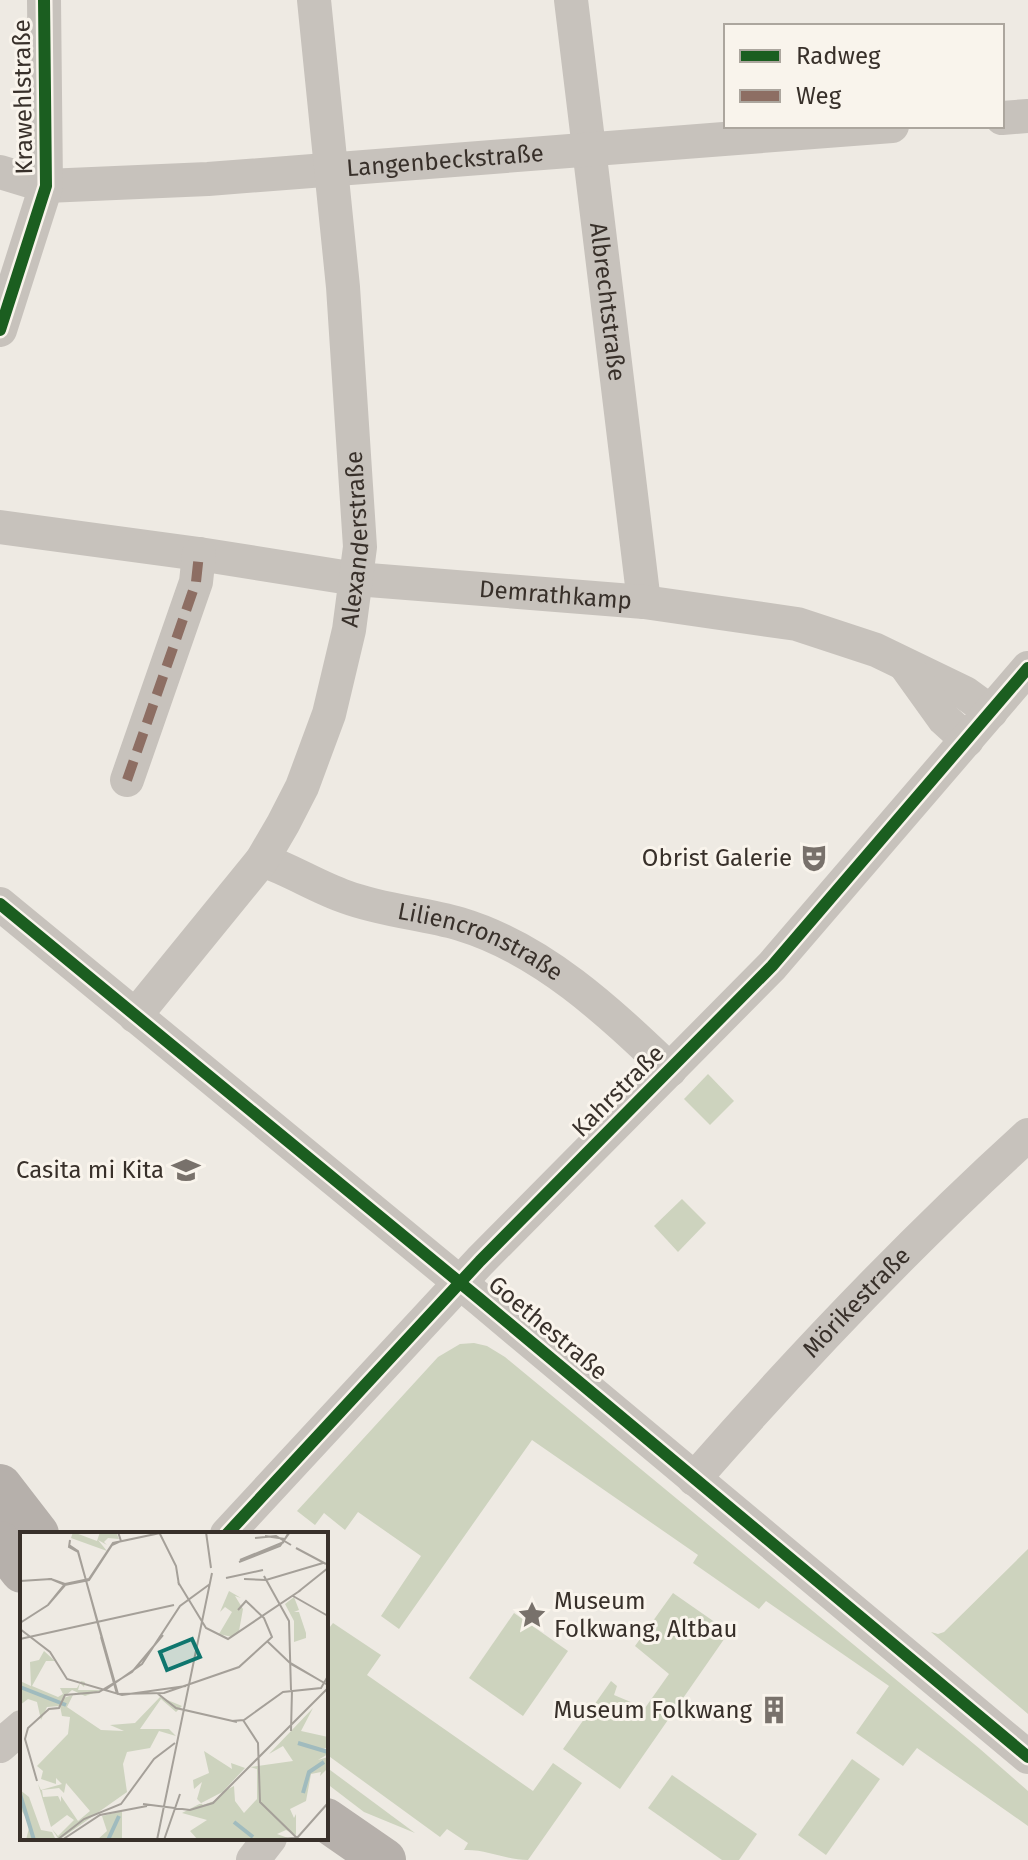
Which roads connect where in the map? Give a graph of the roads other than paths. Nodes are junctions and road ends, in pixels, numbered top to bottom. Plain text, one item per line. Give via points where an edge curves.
1 (44, 0) edge
2 (314, 0) edge
3 (571, 0) edge
4 (1028, 116) edge
5 (1004, 118) edge
6 (866, 128) edge
7 (588, 149) junction
8 (333, 170) junction
9 (0, 172) edge
10 (46, 186) junction
11 (0, 330) edge
12 (0, 527) edge
13 (199, 554) junction
14 (356, 579) junction
15 (644, 602) junction
16 (906, 666) junction
17 (1028, 668) edge
18 (991, 712) junction
19 (967, 740) junction
20 (127, 780) dead end
21 (262, 860) junction
22 (0, 904) edge
23 (135, 1016) junction
24 (670, 1070) junction
25 (1028, 1135) edge
26 (459, 1283) junction
27 (694, 1479) junction
28 (0, 1486) edge
29 (35, 1532) edge
30 (229, 1532) edge
31 (0, 1543) edge
32 (20, 1568) edge
33 (20, 1729) edge
34 (0, 1746) edge
35 (1028, 1757) edge
36 (328, 1821) edge
37 (268, 1840) edge
38 (253, 1860) edge
39 (384, 1860) edge

1 - 10 street, Krawehlstraße
2 - 8 street, Alexanderstraße
3 - 7 street, Albrechtstraße
4 - 5 street
6 - 7 street, Langenbeckstraße
7 - 8 street, Langenbeckstraße
7 - 15 street, Albrechtstraße
8 - 10 street, Langenbeckstraße
8 - 14 street, Alexanderstraße via 360,547
9 - 10 street, Langenbeckstraße
10 - 11 street, Krawehlstraße
12 - 13 street, Demrathkamp
13 - 14 street, Demrathkamp
13 - 20 street via 196,582
14 - 15 street, Demrathkamp
14 - 21 street, Alexanderstraße via 329,714 302,787
15 - 16 street, Demrathkamp via 797,624 852,640
16 - 18 street, Demrathkamp via 965,693
16 - 19 street, Demrathkamp via 944,719
17 - 18 street, Kahrstraße
18 - 19 street, Kahrstraße
19 - 24 street, Kahrstraße via 772,966
21 - 23 street, Alexanderstraße
21 - 24 street, Liliencronstraße via 343,896 460,924 523,951 584,993
22 - 23 street, Goethestraße
23 - 26 street, Goethestraße
24 - 26 street, Kahrstraße
25 - 27 street, Mörikestraße via 829,1328
26 - 27 street, Goethestraße
26 - 30 street, Kahrstraße
27 - 35 street, Goethestraße
28 - 29 main road
31 - 32 main road
33 - 34 street
36 - 39 main road
37 - 38 street

